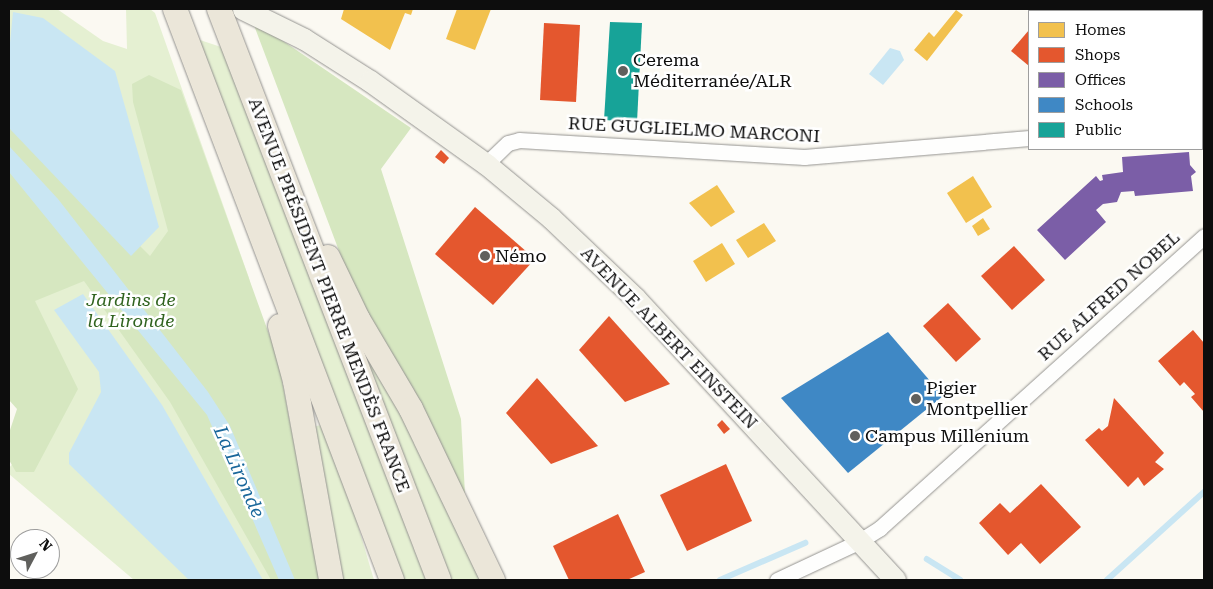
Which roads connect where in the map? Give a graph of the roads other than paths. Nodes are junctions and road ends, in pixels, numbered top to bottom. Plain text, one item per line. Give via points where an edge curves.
1 (175, 9) edge
2 (219, 9) edge
3 (253, 11) edge
4 (1028, 138) edge
5 (486, 164) junction
6 (304, 234) junction
7 (1204, 236) edge
8 (285, 301) junction
9 (858, 542) junction
10 (331, 580) edge
11 (392, 580) edge
12 (439, 580) edge
13 (493, 580) edge
14 (777, 580) edge
15 (895, 580) edge

1 - 8 main road
2 - 6 main road, AVENUE PRÉSIDENT PIERRE MENDÈS FRANCE
3 - 5 main road, AVENUE ALBERT EINSTEIN via 304,38 353,70
4 - 5 street, RUE GUGLIELMO MARCONI via 804,156 519,140 508,142
5 - 9 main road, AVENUE ALBERT EINSTEIN via 551,218 636,299
6 - 12 main road, AVENUE PRÉSIDENT PIERRE MENDÈS FRANCE
6 - 13 main road via 322,245 358,319 411,409
7 - 9 street, RUE ALFRED NOBEL via 893,517
8 - 10 main road via 278,315 295,381
8 - 11 main road
9 - 14 street, RUE ALFRED NOBEL
9 - 15 main road, AVENUE ALBERT EINSTEIN

